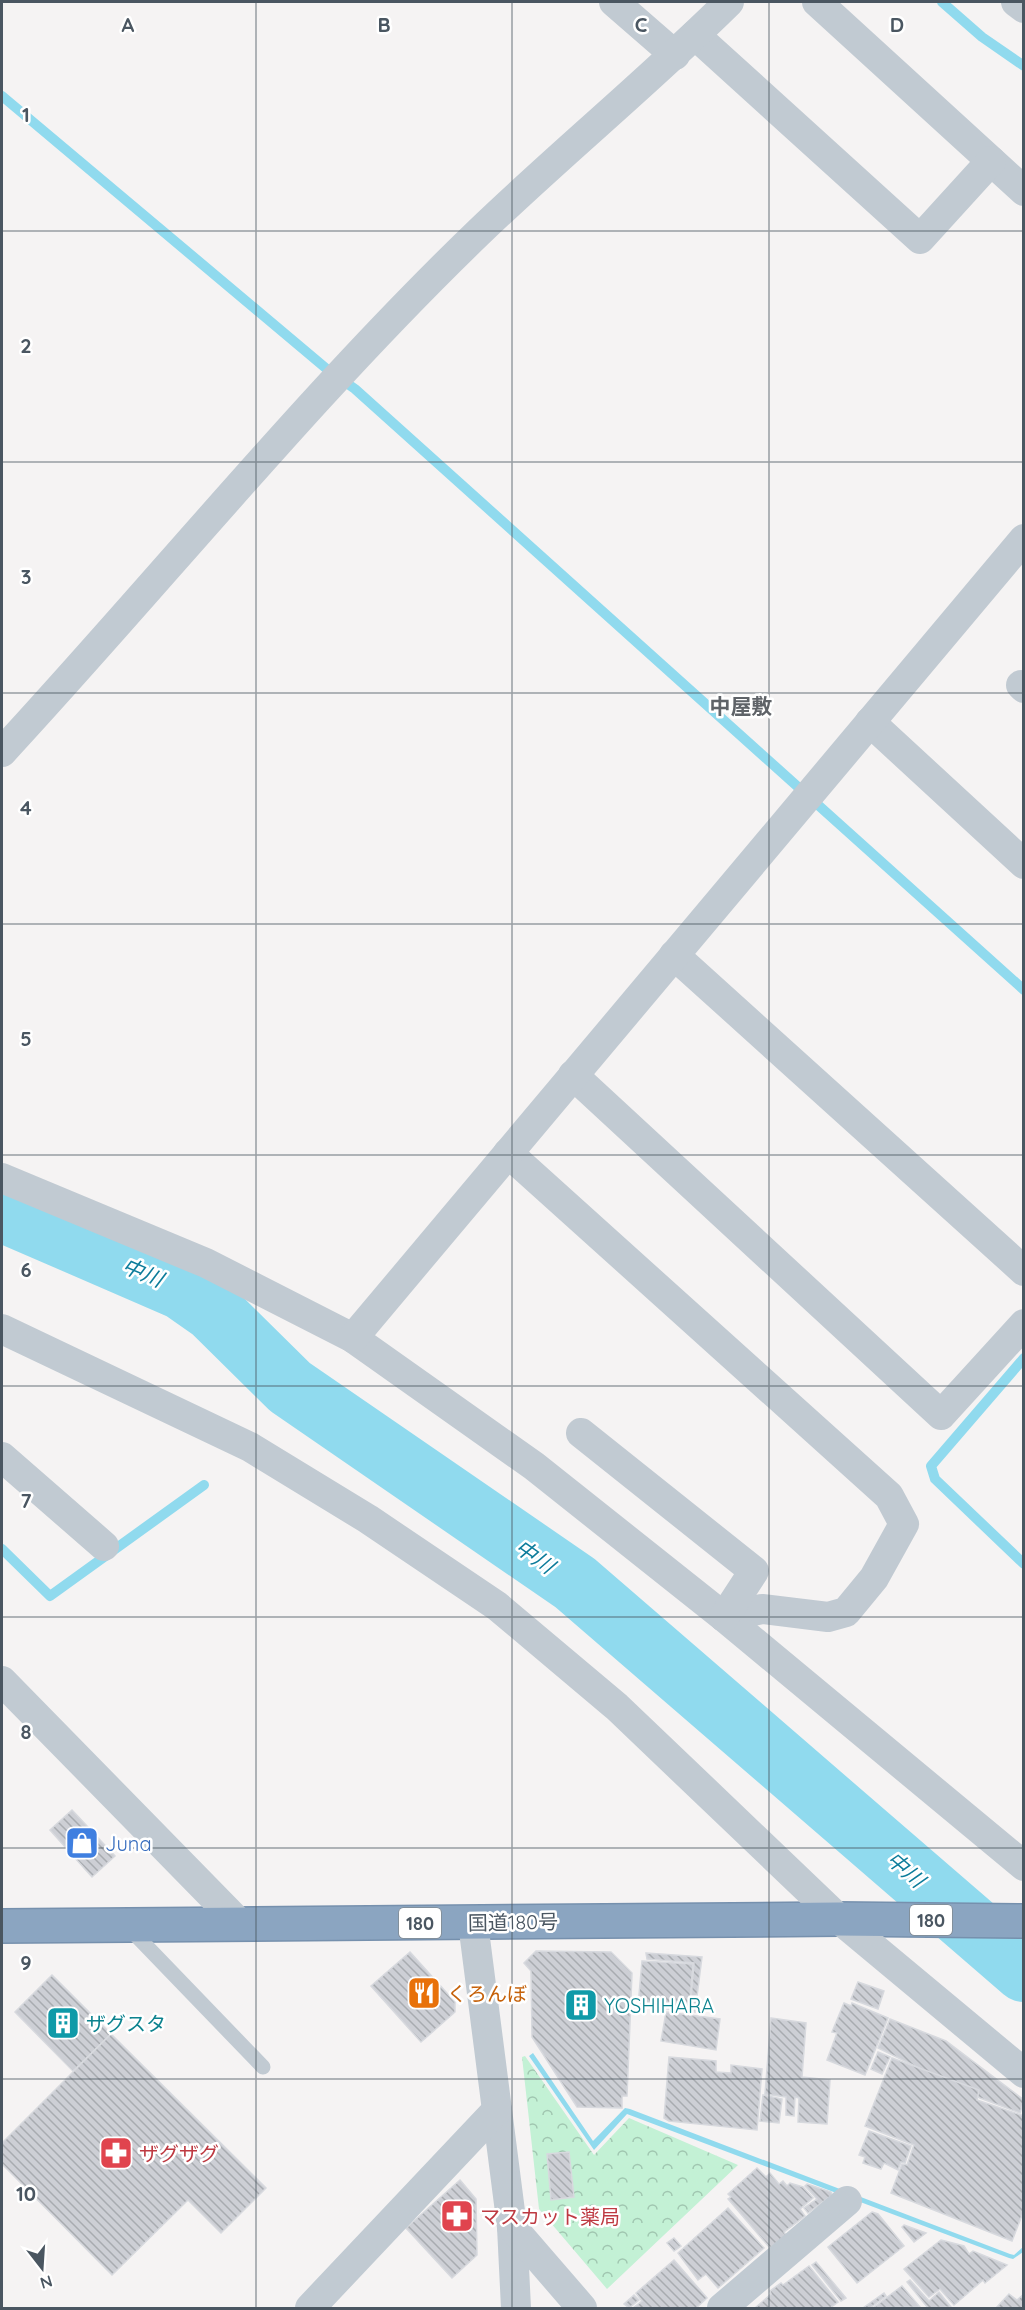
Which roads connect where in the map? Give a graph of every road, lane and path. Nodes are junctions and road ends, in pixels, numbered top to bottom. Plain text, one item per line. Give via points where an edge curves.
1 (614, 2) edge
2 (729, 2) edge
3 (817, 2) edge
4 (1016, 2) edge
5 (1023, 8) edge
6 (685, 45) junction
7 (991, 161) junction
8 (1023, 191) edge
9 (1023, 539) edge
10 (870, 722) junction
11 (2, 752) edge
12 (1023, 864) edge
13 (674, 955) junction
14 (573, 1075) junction
15 (508, 1153) junction
16 (2, 1178) edge
17 (1023, 1271) edge
18 (1023, 1324) edge
19 (2, 1329) edge
20 (353, 1338) junction
21 (2, 1343) edge
22 (51, 1352) junction
23 (581, 1433) dead end
24 (2, 1457) edge
25 (104, 1546) dead end
26 (724, 1617) junction
27 (2, 1681) edge
28 (1023, 1866) edge
29 (838, 1919) junction
30 (1023, 1921) edge
31 (473, 1923) junction
32 (126, 1925) junction
33 (241, 1925) junction
34 (2, 1926) edge
35 (263, 2067) dead end
36 (1023, 2073) edge
37 (496, 2110) junction
38 (847, 2201) dead end
39 (512, 2227) junction
40 (310, 2308) edge
41 (516, 2308) edge
42 (582, 2308) edge
43 (722, 2308) edge

1 - 6 street
2 - 6 street
3 - 7 street
4 - 5 street
6 - 7 street via 920,239
6 - 11 street via 478,233 337,378
7 - 8 street
9 - 10 street
10 - 12 street
10 - 13 street
13 - 14 street
13 - 17 street
14 - 15 street
14 - 18 street via 941,1415
15 - 20 street
15 - 26 street via 889,1496 904,1524 874,1578 846,1612 828,1617 762,1609
16 - 20 street via 206,1263
19 - 22 street
20 - 26 street via 534,1466
21 - 22 street
22 - 29 street via 250,1447 368,1519 496,1606 616,1707
23 - 26 street via 754,1571
24 - 25 street
26 - 28 street
27 - 33 street
29 - 30 highway, 国道180号 / 180
29 - 31 highway, 国道180号 / 180
29 - 36 street
31 - 33 highway, 国道180号 / 180
31 - 37 street
32 - 33 highway, 国道180号 / 180
32 - 34 highway, 国道180号 / 180
32 - 35 lane
37 - 39 street
37 - 40 street
38 - 43 street
39 - 41 street
39 - 42 street

